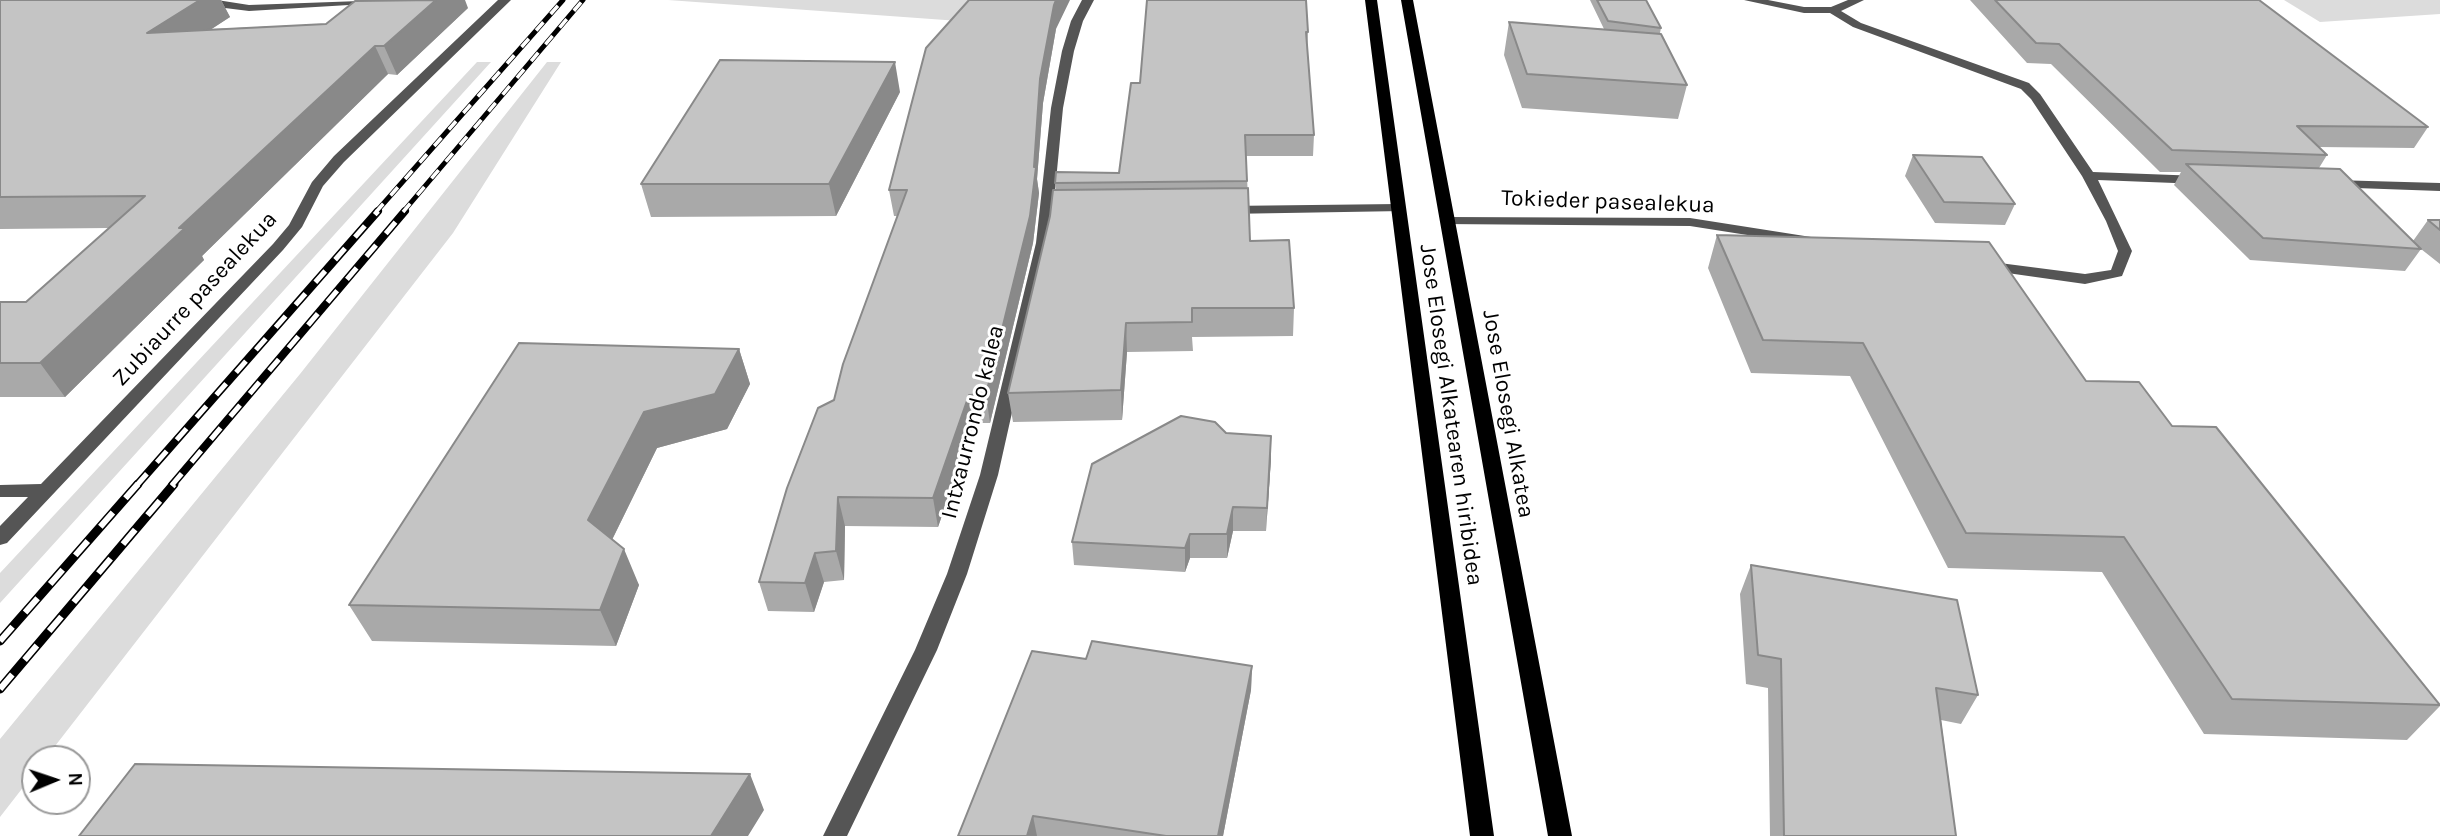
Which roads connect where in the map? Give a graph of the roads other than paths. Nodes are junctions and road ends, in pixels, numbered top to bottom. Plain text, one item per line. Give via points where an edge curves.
1 (223, 0) edge
2 (382, 0) edge
3 (505, 0) edge
4 (1087, 0) edge
5 (1371, 0) edge
6 (1407, 0) edge
7 (1751, 0) edge
8 (1858, 0) edge
9 (1832, 10) junction
10 (2089, 176) junction
11 (2213, 180) edge
12 (2323, 184) edge
13 (2440, 187) edge
14 (1398, 208) junction
15 (1212, 210) edge
16 (1448, 221) junction
17 (1825, 243) edge
18 (1975, 265) edge
19 (45, 490) junction
20 (0, 491) edge
21 (0, 538) edge
22 (835, 836) edge
23 (1482, 836) edge
24 (1560, 836) edge

1 - 2 street via 229,6 249,8
3 - 19 street, Zubiaurre pasealekua via 339,159 278,247
4 - 22 street, Intxaurrondo kalea via 1077,20 1057,108 1054,211 989,475 926,650
5 - 14 main road, Jose Elosegi Alkatearen hiribidea
6 - 16 main road, Jose Elosegi Alkatea
7 - 9 street
8 - 9 street
9 - 10 street via 1857,25 2025,86
10 - 11 street
10 - 18 street via 2126,251 2117,273 2085,279
12 - 13 street
14 - 15 street
14 - 23 main road, Jose Elosegi Alkatearen hiribidea
16 - 17 street, Tokieder pasealekua via 1690,222
16 - 24 main road, Jose Elosegi Alkatea
19 - 20 street
19 - 21 street, Zubiaurre pasealekua

